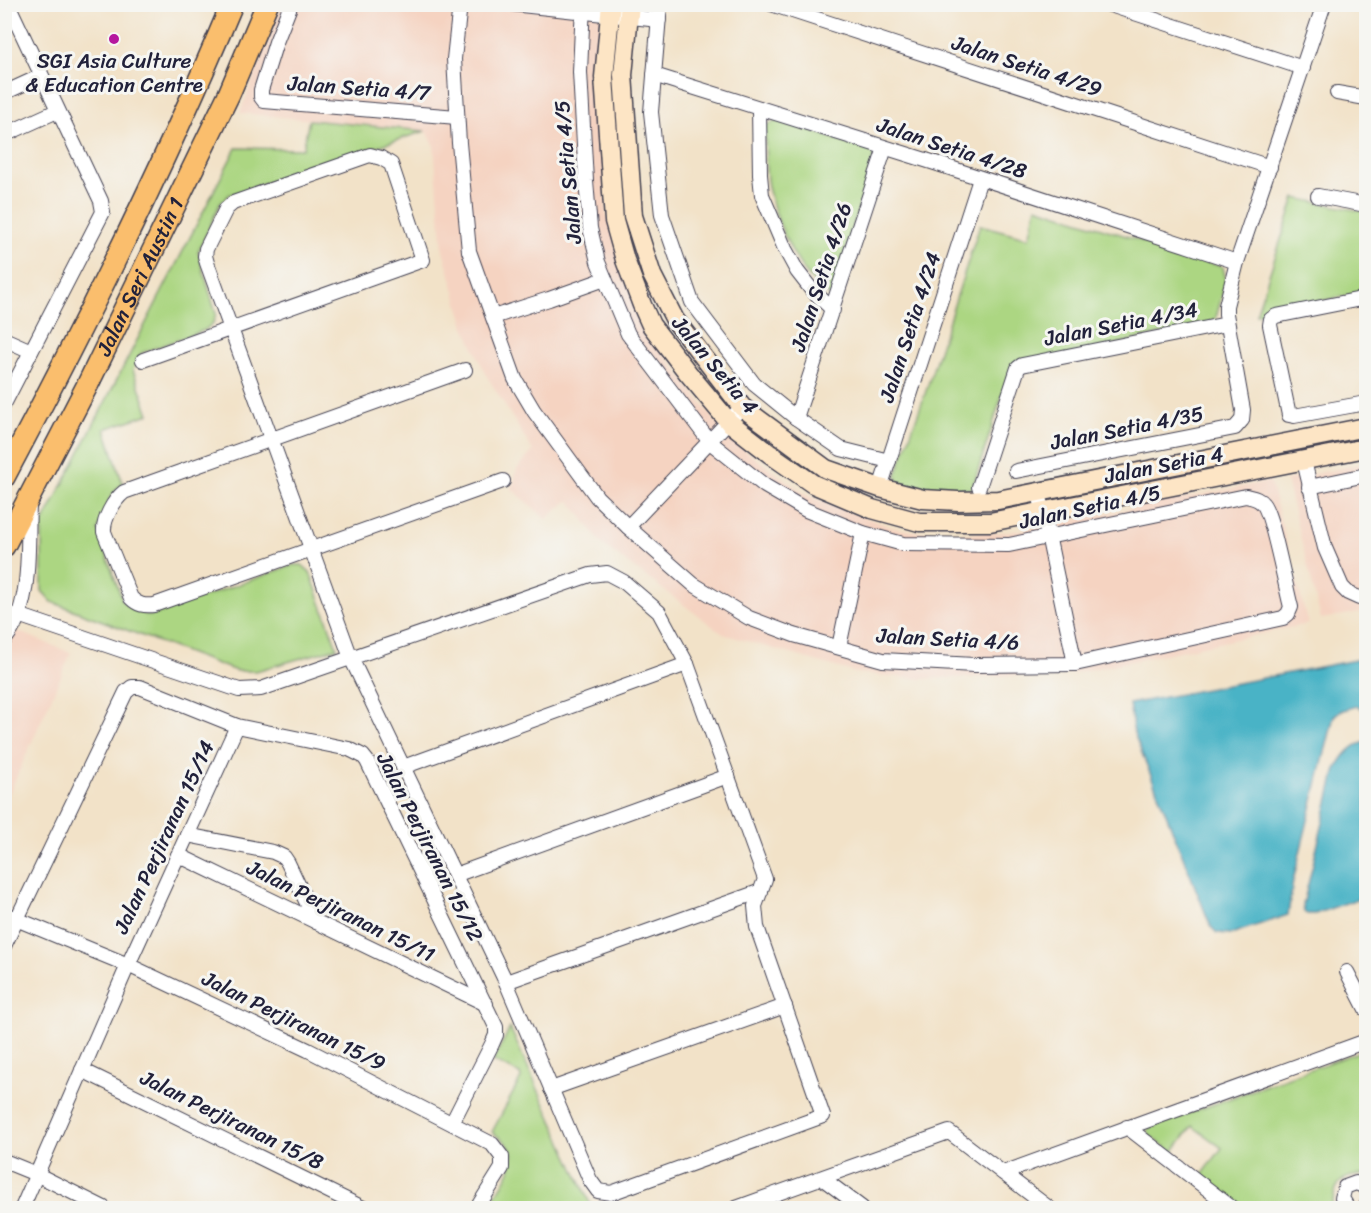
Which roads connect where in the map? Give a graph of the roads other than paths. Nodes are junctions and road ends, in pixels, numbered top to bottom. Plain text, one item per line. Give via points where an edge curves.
1 (8, 4) edge
2 (232, 4) edge
3 (267, 4) edge
4 (291, 4) edge
5 (460, 4) edge
6 (512, 4) edge
7 (660, 4) edge
8 (771, 4) edge
9 (1107, 4) edge
10 (1324, 4) edge
11 (583, 8) edge
12 (610, 9) edge
13 (630, 10) edge
14 (659, 20) junction
15 (1303, 68) junction
16 (654, 75) junction
17 (41, 76) junction
18 (4, 93) edge
19 (1337, 93) dead end
20 (1366, 98) edge
21 (759, 108) junction
22 (57, 111) junction
23 (457, 117) junction
24 (4, 135) edge
25 (885, 148) junction
26 (1270, 167) junction
27 (980, 179) junction
28 (1318, 196) dead end
29 (1366, 205) edge
30 (1237, 262) junction
31 (605, 279) junction
32 (1366, 298) edge
33 (833, 310) junction
34 (493, 317) junction
35 (1227, 324) junction
36 (231, 329) junction
37 (4, 339) edge
38 (31, 351) junction
39 (143, 360) dead end
40 (465, 370) dead end
41 (1366, 402) edge
42 (4, 404) edge
43 (741, 407) junction
44 (796, 418) junction
45 (729, 422) junction
46 (1366, 427) edge
47 (271, 439) junction
48 (710, 442) junction
49 (1366, 448) edge
50 (889, 461) junction
51 (1304, 461) junction
52 (1016, 471) dead end
53 (1366, 475) edge
54 (4, 477) edge
55 (503, 481) dead end
56 (979, 487) dead end
57 (1309, 487) junction
58 (880, 488) junction
59 (1039, 492) junction
60 (29, 498) junction
61 (1256, 498) joint
62 (1043, 512) junction
63 (628, 527) junction
64 (863, 533) junction
65 (1049, 538) junction
66 (4, 546) edge
67 (312, 551) junction
68 (1366, 597) edge
69 (18, 615) junction
70 (4, 640) edge
71 (839, 647) junction
72 (351, 658) junction
73 (687, 664) junction
74 (1075, 664) junction
75 (237, 726) junction
76 (403, 767) junction
77 (728, 776) junction
78 (188, 835) junction
79 (178, 855) junction
80 (455, 875) junction
81 (761, 891) junction
82 (10, 916) edge
83 (316, 922) junction
84 (4, 946) edge
85 (128, 965) junction
86 (1347, 972) dead end
87 (506, 982) junction
88 (486, 1004) junction
89 (785, 1006) junction
90 (1366, 1009) edge
91 (1366, 1041) edge
92 (82, 1070) junction
93 (551, 1089) junction
94 (452, 1123) junction
95 (1127, 1127) junction
96 (4, 1161) edge
97 (1003, 1173) junction
98 (36, 1174) junction
99 (822, 1178) junction
100 (1366, 1188) edge
101 (1346, 1208) edge
102 (22, 1209) edge
103 (104, 1209) edge
104 (363, 1209) edge
105 (477, 1209) edge
106 (736, 1209) edge
107 (862, 1209) edge
108 (1049, 1209) edge
109 (1232, 1209) edge

1 - 17 street
2 - 54 main road, Jalan Seri Austin 1 via 62,369
3 - 60 main road, Jalan Seri Austin 1 via 229,94
4 - 23 street, Jalan Setia 4/7 via 276,42 261,97 264,101
5 - 23 street, Jalan Setia 4/6 via 454,59
6 - 11 street
7 - 14 street
8 - 26 street, Jalan Setia 4/29
9 - 15 street
10 - 15 street
11 - 12 street
11 - 31 street, Jalan Setia 4/5 via 580,72 590,228
12 - 13 street
12 - 45 street, Jalan Setia 4 via 604,77 608,151 614,221 625,260 651,325
13 - 14 street
13 - 43 street, Jalan Setia 4 via 623,75 633,216 652,275 675,320
14 - 16 street
15 - 26 street
16 - 21 street, Jalan Setia 4/28
16 - 44 street via 651,112 662,215 692,302 754,384
17 - 18 street
17 - 22 street
19 - 20 street
21 - 25 street, Jalan Setia 4/28
21 - 33 street via 762,195 797,271
22 - 24 street
22 - 38 street via 103,212
23 - 34 street, Jalan Setia 4/6 via 469,251
25 - 27 street, Jalan Setia 4/28
25 - 33 street, Jalan Setia 4/26
26 - 30 street
27 - 30 street, Jalan Setia 4/28
27 - 50 street, Jalan Setia 4/24
28 - 29 street
30 - 35 street via 1226,306
31 - 34 street
31 - 48 street, Jalan Setia 4/5 via 628,334
32 - 41 street via 1276,316 1270,325 1289,415
33 - 44 street, Jalan Setia 4/26
34 - 63 street, Jalan Setia 4/6 via 515,379 534,411 597,497
35 - 52 street, Jalan Setia 4/35 via 1243,410 1242,420 1235,428
35 - 56 street, Jalan Setia 4/34 via 1022,365 1016,372
36 - 36 street via 423,260 391,164 370,155 226,209 205,256
36 - 39 street
36 - 47 street
37 - 38 street
38 - 42 street
40 - 47 street
43 - 45 street
43 - 58 street, Jalan Setia 4 via 826,469
44 - 50 street via 841,449
45 - 48 street
45 - 62 street, Jalan Setia 4 via 813,484 873,509 919,522 950,523 990,522
46 - 59 street, Jalan Setia 4
47 - 67 street
47 - 67 street via 124,492 104,524 104,532 131,598 146,606
48 - 63 street
48 - 64 street, Jalan Setia 4/5 via 765,486 806,510
49 - 51 street, Jalan Setia 4
50 - 58 street, Jalan Setia 4/24
51 - 57 street
51 - 62 street, Jalan Setia 4
53 - 57 street
55 - 67 street
57 - 68 street via 1325,548 1342,587 1359,598
58 - 59 street, Jalan Setia 4 via 923,499 958,501 998,500
59 - 62 street
60 - 66 main road, Jalan Seri Austin 1
60 - 69 street via 25,593
61 - 65 street, Jalan Setia 4/5 via 1246,496
61 - 74 street, Jalan Setia 4/6 via 1265,506 1276,544 1291,607 1288,614
62 - 65 street
63 - 71 street, Jalan Setia 4/6 via 693,584 749,618
64 - 65 street, Jalan Setia 4/5 via 903,544 1009,545
64 - 71 street
65 - 74 street
67 - 72 street
69 - 70 street
69 - 72 street via 240,690 261,689
71 - 74 street, Jalan Setia 4/6 via 883,660 974,665
72 - 73 street via 590,575 607,573 659,612
72 - 76 street
73 - 76 street
73 - 77 street
75 - 78 street, Jalan Perjiranan 15/14
75 - 82 street, Jalan Perjiranan 15/12 via 140,687 126,692
75 - 88 street, Jalan Perjiranan 15/12 via 349,749 363,756
76 - 80 street
77 - 80 street
77 - 81 street via 765,879
78 - 79 street, Jalan Perjiranan 15/14
78 - 83 street via 284,857
79 - 83 street, Jalan Perjiranan 15/11
79 - 85 street, Jalan Perjiranan 15/14
80 - 87 street
81 - 87 street
81 - 89 street via 755,906 757,927
82 - 84 street
82 - 85 street, Jalan Perjiranan 15/9
83 - 88 street, Jalan Perjiranan 15/11
85 - 92 street, Jalan Perjiranan 15/14
85 - 94 street, Jalan Perjiranan 15/9
86 - 90 street
87 - 93 street
88 - 94 street via 496,1035
89 - 93 street
89 - 93 street via 823,1116 611,1192 598,1191 590,1180
91 - 95 street
92 - 98 street, Jalan Perjiranan 15/14
92 - 104 street, Jalan Perjiranan 15/8
94 - 105 street, Jalan Perjiranan 15/9 via 492,1144 502,1157 502,1168
95 - 97 street
95 - 109 street
96 - 98 street
97 - 99 street via 949,1132
97 - 108 street
98 - 102 street, Jalan Perjiranan 15/14
98 - 103 street
99 - 106 street
99 - 107 street
100 - 101 street via 1356,1183 1345,1187 1342,1198

